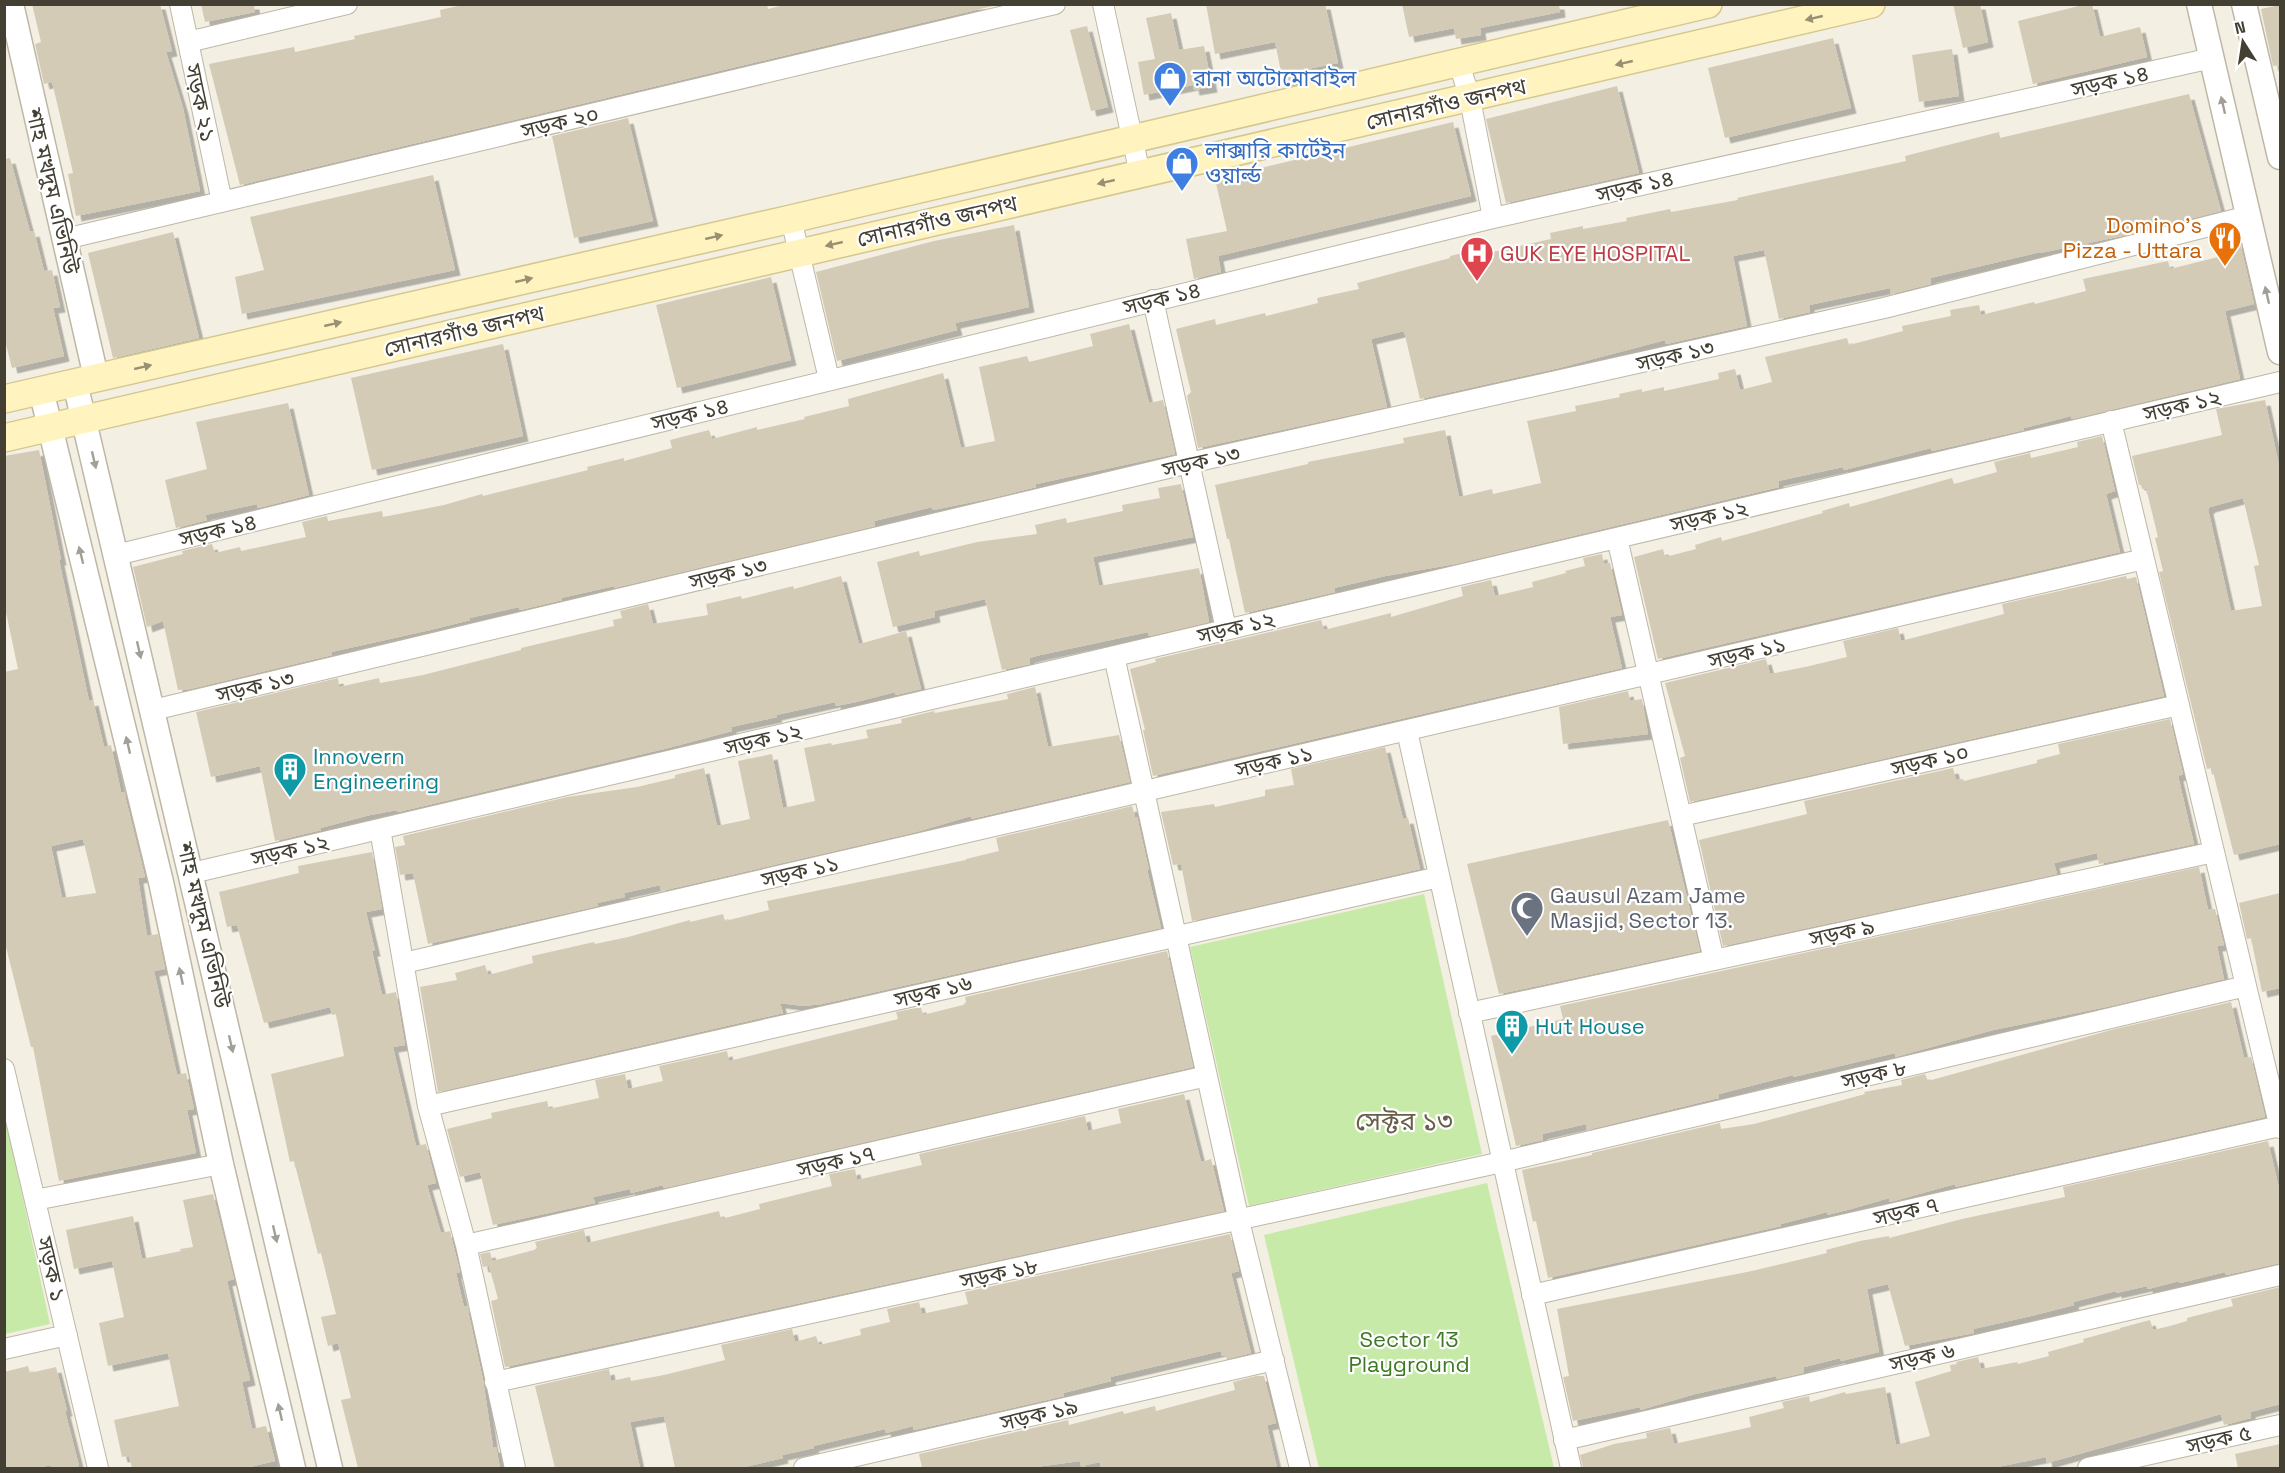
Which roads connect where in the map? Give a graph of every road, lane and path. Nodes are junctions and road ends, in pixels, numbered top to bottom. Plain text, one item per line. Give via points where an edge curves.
1 (11, 4) edge
2 (180, 4) edge
3 (347, 4) edge
4 (1055, 4) edge
5 (1103, 4) edge
6 (1708, 4) edge
7 (1870, 4) edge
8 (2199, 4) edge
9 (2244, 4) edge
10 (188, 42) junction
11 (2212, 58) junction
12 (1459, 63) junction
13 (1470, 99) junction
14 (1132, 138) junction
15 (2280, 158) edge
16 (1140, 174) junction
17 (222, 202) junction
18 (2249, 216) junction
19 (1493, 218) junction
20 (791, 219) junction
21 (64, 239) junction
22 (799, 253) junction
23 (1153, 300) junction
24 (371, 315) junction
25 (380, 351) junction
26 (2280, 352) edge
27 (829, 379) junction
28 (86, 380) junction
29 (2280, 382) edge
30 (41, 390) junction
31 (4, 399) edge
32 (85, 420) junction
33 (2111, 421) junction
34 (50, 428) junction
35 (4, 438) edge
36 (1189, 463) junction
37 (1617, 538) junction
38 (116, 555) junction
39 (2144, 559) junction
40 (1226, 630) junction
41 (1114, 656) junction
42 (1648, 675) junction
43 (2179, 705) junction
44 (153, 710) junction
45 (1407, 731) junction
46 (170, 780) junction
47 (138, 787) junction
48 (1144, 792) junction
49 (1681, 816) junction
50 (381, 829) junction
51 (2214, 852) junction
52 (192, 873) junction
53 (1439, 877) junction
54 (1176, 936) junction
55 (1714, 960) junction
56 (404, 963) junction
57 (2246, 986) junction
58 (1469, 1013) junction
59 (4, 1069) edge
60 (1207, 1076) junction
61 (428, 1106) junction
62 (249, 1122) junction
63 (2280, 1127) edge
64 (214, 1130) junction
65 (1502, 1162) junction
66 (221, 1164) junction
67 (35, 1200) junction
68 (1239, 1221) junction
69 (466, 1245) junction
70 (2280, 1275) edge
71 (1532, 1295) junction
72 (67, 1335) junction
73 (4, 1349) edge
74 (1274, 1360) junction
75 (495, 1382) junction
76 (2280, 1425) edge
77 (1564, 1440) junction
78 (96, 1468) edge
79 (293, 1468) edge
80 (330, 1468) edge
81 (515, 1468) edge
82 (804, 1468) edge
83 (1300, 1468) edge
84 (1570, 1468) edge
85 (2088, 1468) edge

1 - 21 street, শাহ মখদুম এভিনিউ
2 - 10 street, সড়ক ২১
3 - 10 street
4 - 17 street, সড়ক ২০
5 - 14 street
6 - 12 main road, সোনারগাঁও জনপথ
7 -> 13 main road, সোনারগাঁও জনপথ
8 - 11 street
9 - 15 street
10 - 17 street, সড়ক ২১
18 -> 11 street
11 - 19 street, সড়ক ১৪
12 - 13 street
12 - 14 main road, সোনারগাঁও জনপথ
13 - 16 main road, সোনারগাঁও জনপথ
13 - 19 street
14 - 16 street
14 - 20 main road, সোনারগাঁও জনপথ
16 -> 22 main road, সোনারগাঁও জনপথ
17 - 21 street, সড়ক ২০
26 -> 18 street
18 - 36 street, সড়ক ১৩ via 1884,308
19 - 23 street, সড়ক ১৪
20 - 22 street
24 -> 20 main road, সোনারগাঁও জনপথ
21 - 28 street, শাহ মখদুম এভিনিউ
22 - 25 main road, সোনারগাঁও জনপথ
22 - 27 street
23 - 27 street, সড়ক ১৪
23 - 36 street
24 - 25 main road
28 -> 24 main road, সোনারগাঁও জনপথ
25 - 32 main road, সোনারগাঁও জনপথ
27 - 38 street, সড়ক ১৪
28 - 30 main road, সোনারগাঁও জনপথ
28 - 32 street, শাহ মখদুম এভিনিউ
29 - 33 street, সড়ক ১২
30 - 31 main road, সোনারগাঁও জনপথ
30 - 34 street, শাহ মখদুম এভিনিউ
32 - 34 main road, সোনারগাঁও জনপথ
32 -> 38 street, শাহ মখদুম এভিনিউ
33 - 37 street, সড়ক ১২
33 - 39 street
34 - 35 main road, সোনারগাঁও জনপথ
47 -> 34 street, শাহ মখদুম এভিনিউ
36 - 40 street
36 - 44 street, সড়ক ১৩
37 - 40 street, সড়ক ১২
37 - 42 street
38 -> 44 street, শাহ মখদুম এভিনিউ
39 - 42 street, সড়ক ১১
39 - 43 street
40 - 41 street, সড়ক ১২
41 - 48 street
41 - 50 street, সড়ক ১২
42 - 45 street, সড়ক ১১
42 - 49 street
43 - 49 street, সড়ক ১০
43 - 51 street
44 - 46 street, শাহ মখদুম এভিনিউ
45 - 48 street, সড়ক ১১
45 - 53 street
46 - 47 street
46 - 52 street, শাহ মখদুম এভিনিউ
64 -> 47 street, শাহ মখদুম এভিনিউ
48 - 54 street
48 - 56 street, সড়ক ১১
49 - 55 street
50 - 52 street, সড়ক ১২
50 - 56 street
51 - 55 street, সড়ক ৯
51 - 57 street
52 -> 62 street, শাহ মখদুম এভিনিউ
53 - 54 street, সড়ক ১৬
53 - 58 street
54 - 60 street
54 - 61 street, সড়ক ১৬
55 - 58 street, সড়ক ৯
56 - 61 street
57 - 63 street
57 - 65 street, সড়ক ৮
58 - 65 street
59 - 67 street, সড়ক ১
60 - 68 street
60 - 69 street, সড়ক ১৭
61 - 69 street
62 - 64 street
62 -> 80 street, শাহ মখদুম এভিনিউ
63 - 71 street, সড়ক ৭
64 - 66 street, শাহ মখদুম এভিনিউ
65 - 68 street, সড়ক ১৮
65 - 71 street
66 - 67 street
79 -> 66 street, শাহ মখদুম এভিনিউ
67 - 72 street, সড়ক ১
68 - 74 street
68 - 75 street, সড়ক ১৮
69 - 75 street
70 - 77 street, সড়ক ৬
71 - 77 street
72 - 73 street
72 - 78 street, সড়ক ১
74 - 82 street, সড়ক ১৯
74 - 83 street
75 - 81 street
76 - 85 street, সড়ক ৫
77 - 84 street

